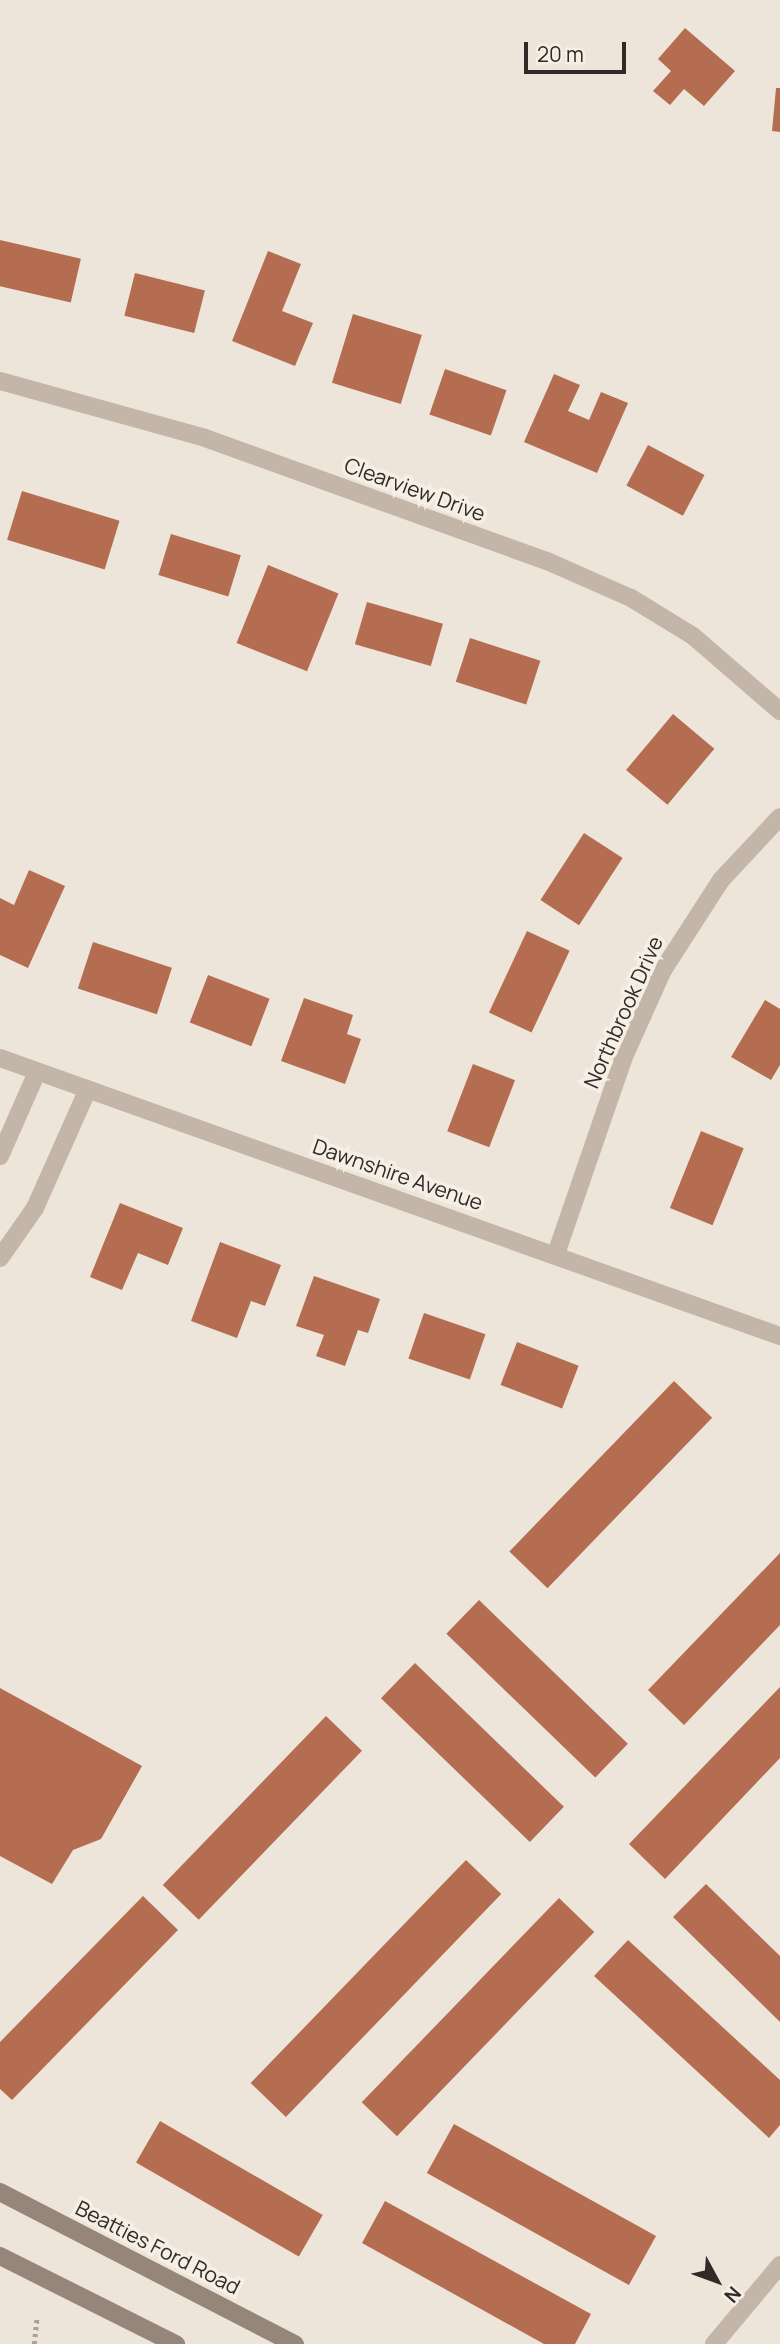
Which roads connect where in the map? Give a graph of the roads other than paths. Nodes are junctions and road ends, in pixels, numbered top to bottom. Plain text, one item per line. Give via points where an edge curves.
1 (0, 381) edge
2 (780, 711) edge
3 (780, 817) edge
4 (0, 1058) edge
5 (37, 1072) junction
6 (89, 1089) junction
7 (0, 1156) edge
8 (556, 1254) junction
9 (0, 1258) edge
10 (780, 1336) edge
11 (0, 2192) edge
12 (0, 2256) edge
13 (780, 2265) edge
14 (176, 2344) edge
15 (295, 2344) edge
16 (714, 2344) edge

1 - 2 street, Clearview Drive via 205,438 547,561 631,598 692,636
3 - 8 street, Northbrook Drive via 721,880 663,970 623,1059
4 - 5 street, Dawnshire Avenue
5 - 6 street, Dawnshire Avenue
5 - 7 street
6 - 8 street, Dawnshire Avenue
6 - 9 street via 35,1208
8 - 10 street, Dawnshire Avenue
11 - 15 main road, Beatties Ford Road
12 - 14 main road
13 - 16 street

